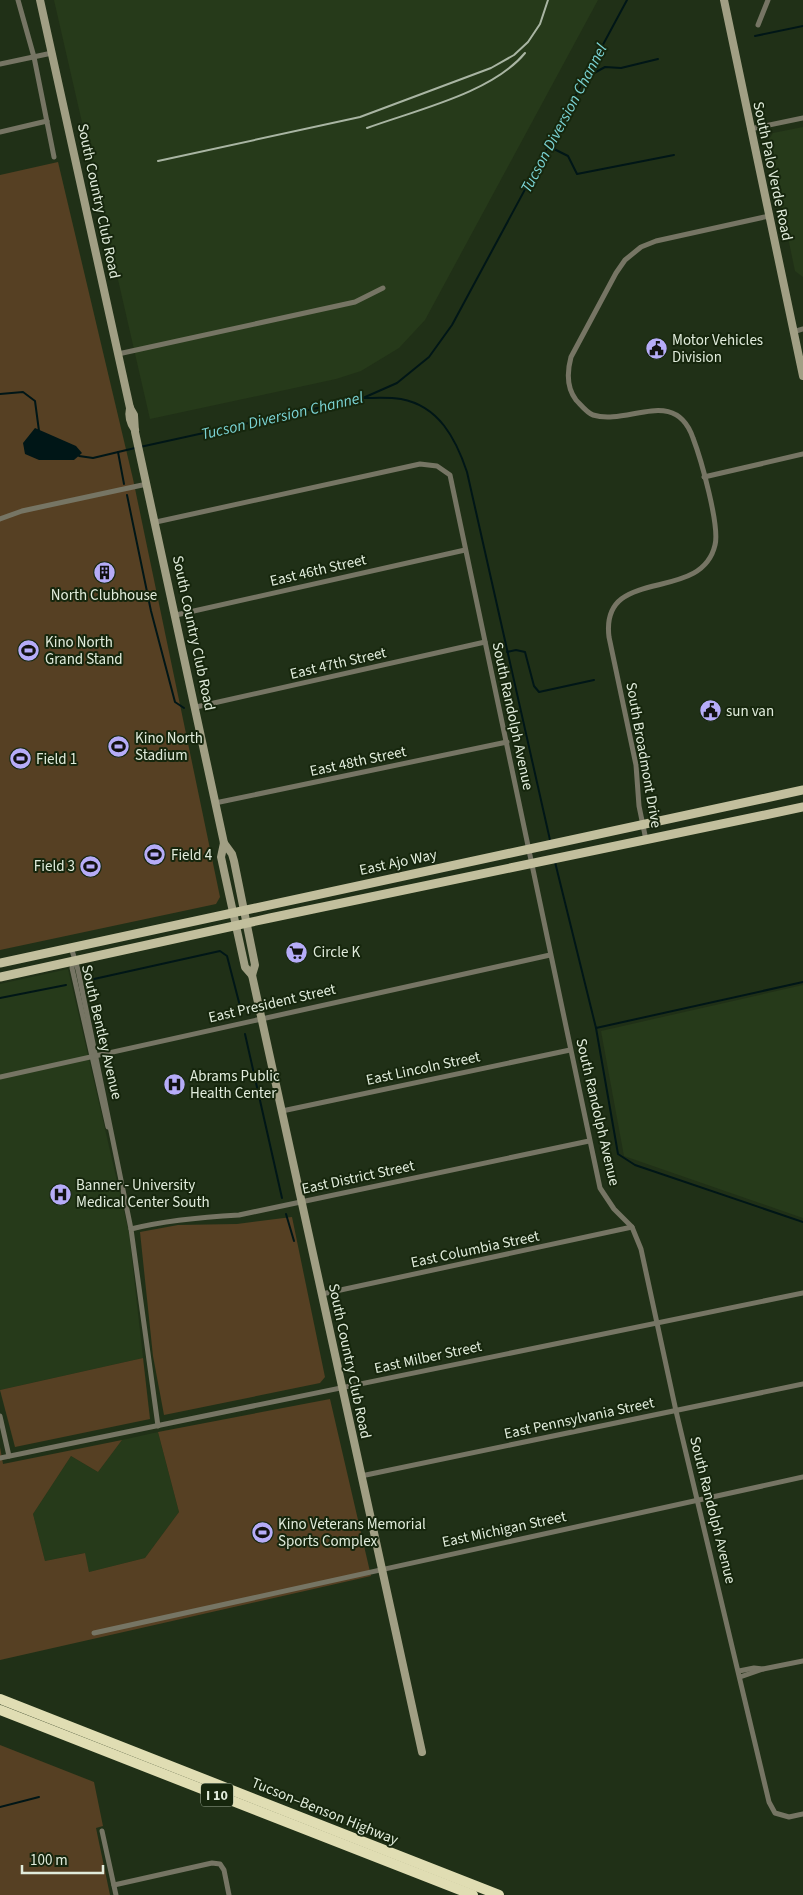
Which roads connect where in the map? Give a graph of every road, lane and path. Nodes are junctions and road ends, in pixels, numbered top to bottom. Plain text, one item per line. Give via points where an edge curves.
1 (18, 0) edge
2 (40, 0) edge
3 (724, 0) edge
4 (768, 0) edge
5 (758, 25) dead end
6 (52, 53) junction
7 (34, 57) junction
8 (0, 64) edge
9 (803, 118) edge
10 (47, 122) junction
11 (750, 129) junction
12 (0, 132) edge
13 (54, 157) dead end
14 (768, 216) junction
15 (383, 288) dead end
16 (803, 329) edge
17 (793, 332) junction
18 (118, 354) junction
19 (803, 376) edge
20 (803, 454) edge
21 (704, 476) junction
22 (147, 484) junction
23 (0, 520) edge
24 (156, 522) junction
25 (465, 550) junction
26 (176, 615) junction
27 (485, 642) junction
28 (196, 707) junction
29 (507, 742) junction
30 (803, 790) edge
31 (215, 803) junction
32 (803, 807) edge
33 (643, 824) junction
34 (646, 840) junction
35 (224, 843) junction
36 (528, 849) junction
37 (531, 864) junction
38 (384, 879) junction
39 (387, 894) junction
40 (244, 909) junction
41 (233, 912) junction
42 (247, 923) junction
43 (236, 925) junction
44 (70, 947) junction
45 (550, 955) junction
46 (73, 960) junction
47 (0, 963) edge
48 (252, 975) junction
49 (0, 976) edge
50 (262, 1018) junction
51 (570, 1050) junction
52 (94, 1057) junction
53 (0, 1077) edge
54 (282, 1110) junction
55 (589, 1141) junction
56 (302, 1202) junction
57 (632, 1228) junction
58 (131, 1229) junction
59 (803, 1293) edge
60 (322, 1294) junction
61 (656, 1322) junction
62 (803, 1384) edge
63 (342, 1387) junction
64 (676, 1411) junction
65 (0, 1416) edge
66 (158, 1426) junction
67 (9, 1456) junction
68 (0, 1458) edge
69 (361, 1476) junction
70 (803, 1477) edge
71 (697, 1499) junction
72 (381, 1569) junction
73 (94, 1633) dead end
74 (803, 1661) edge
75 (763, 1669) junction
76 (739, 1671) junction
77 (740, 1677) junction
78 (0, 1699) edge
79 (0, 1710) edge
80 (422, 1752) dead end
81 (803, 1814) edge
82 (102, 1831) dead end
83 (114, 1885) junction
84 (116, 1895) edge
85 (229, 1895) edge
86 (473, 1895) edge
87 (499, 1895) edge

1 - 7 street
2 - 6 street, South Country Club Road
3 - 11 street, South Palo Verde Road
4 - 5 street
6 - 7 street
6 - 18 street, South Country Club Road
7 - 8 street
7 - 10 street
9 - 11 street
10 - 12 street
10 - 13 street
11 - 14 street, South Palo Verde Road
14 - 17 street, South Palo Verde Road
14 - 21 street, South Broadmont Drive via 656,241 624,260 571,357 567,371 573,396 592,414 610,417 666,410 680,418 690,429
15 - 18 street via 356,302
16 - 17 street
17 - 19 street, South Palo Verde Road
18 - 22 street, South Country Club Road via 130,408 130,424 135,431
20 - 21 street
21 - 33 street, South Broadmont Drive via 716,534 709,560 691,577 628,594 615,606 608,623 636,765
22 - 23 street via 22,511
22 - 24 street, South Country Club Road
24 - 25 street, South Randolph Avenue via 420,464 438,466 450,475
24 - 26 street, South Country Club Road
25 - 26 street, East 46th Street
25 - 27 street, South Randolph Avenue
26 - 28 street, South Country Club Road
27 - 28 street, East 47th Street
27 - 29 street, South Randolph Avenue
28 - 31 street, South Country Club Road
29 - 31 street, East 48th Street
29 - 36 street, South Randolph Avenue
30 - 33 main road, East Ajo Way
31 - 35 street, South Country Club Road
32 - 34 main road, East Ajo Way
33 - 34 street, South Broadmont Drive
33 - 36 main road, East Ajo Way
34 - 37 main road, East Ajo Way
35 - 40 street, South Country Club Road via 232,854
35 - 41 street, South Country Club Road via 221,857
36 - 37 street, South Randolph Avenue
36 - 38 main road, East Ajo Way
37 - 39 main road, East Ajo Way
37 - 45 street, South Randolph Avenue
38 - 39 main road
38 - 40 main road, East Ajo Way
39 - 42 main road, East Ajo Way
40 - 41 main road, East Ajo Way
40 - 42 street, South Country Club Road
41 - 43 street, South Country Club Road
41 - 44 main road, East Ajo Way
42 - 43 main road, East Ajo Way
42 - 48 street, South Country Club Road via 256,965
43 - 46 main road, East Ajo Way
43 - 48 street, South Country Club Road via 245,967
44 - 46 street, South Bentley Avenue
44 - 47 main road, East Ajo Way
45 - 50 street, East President Street
45 - 51 street, South Randolph Avenue
46 - 49 main road, East Ajo Way
46 - 52 street, South Bentley Avenue via 72,968
48 - 50 street, South Country Club Road
50 - 52 street, East President Street
50 - 54 street, South Country Club Road
51 - 54 street, East Lincoln Street
51 - 55 street, South Randolph Avenue
52 - 53 street, East President Street
52 - 58 street, South Bentley Avenue
54 - 56 street, South Country Club Road
55 - 56 street, East District Street
55 - 57 street, South Randolph Avenue via 600,1188
56 - 58 street, East District Street via 240,1215 158,1222
56 - 60 street, South Country Club Road
57 - 60 street, East Columbia Street
57 - 61 street, South Randolph Avenue via 641,1248
58 - 66 street, South Bentley Avenue
59 - 61 street, East Milber Street
60 - 63 street, South Country Club Road
61 - 63 street, East Milber Street
61 - 64 street, South Randolph Avenue
62 - 64 street, East Pennsylvania Street
63 - 66 street, East Milber Street
63 - 69 street, South Country Club Road
64 - 69 street, East Pennsylvania Street
64 - 71 street, South Randolph Avenue
65 - 67 street
66 - 67 street, East Milber Street
67 - 68 street, East Milber Street
69 - 72 street, South Country Club Road
70 - 71 street, East Michigan Street
71 - 72 street, East Michigan Street
71 - 76 street, South Randolph Avenue
72 - 73 street, East Michigan Street
72 - 80 street, South Country Club Road
74 - 75 street
75 - 76 street
75 - 77 street
76 - 77 street, South Randolph Avenue
77 - 81 street, South Randolph Avenue via 769,1802 775,1813 789,1817
78 - 87 highway, Tucson–Benson Highway / I 10
79 - 86 highway, Tucson–Benson Highway / I 10
82 - 83 street
83 - 84 street
83 - 85 street via 212,1863 220,1864 224,1870

